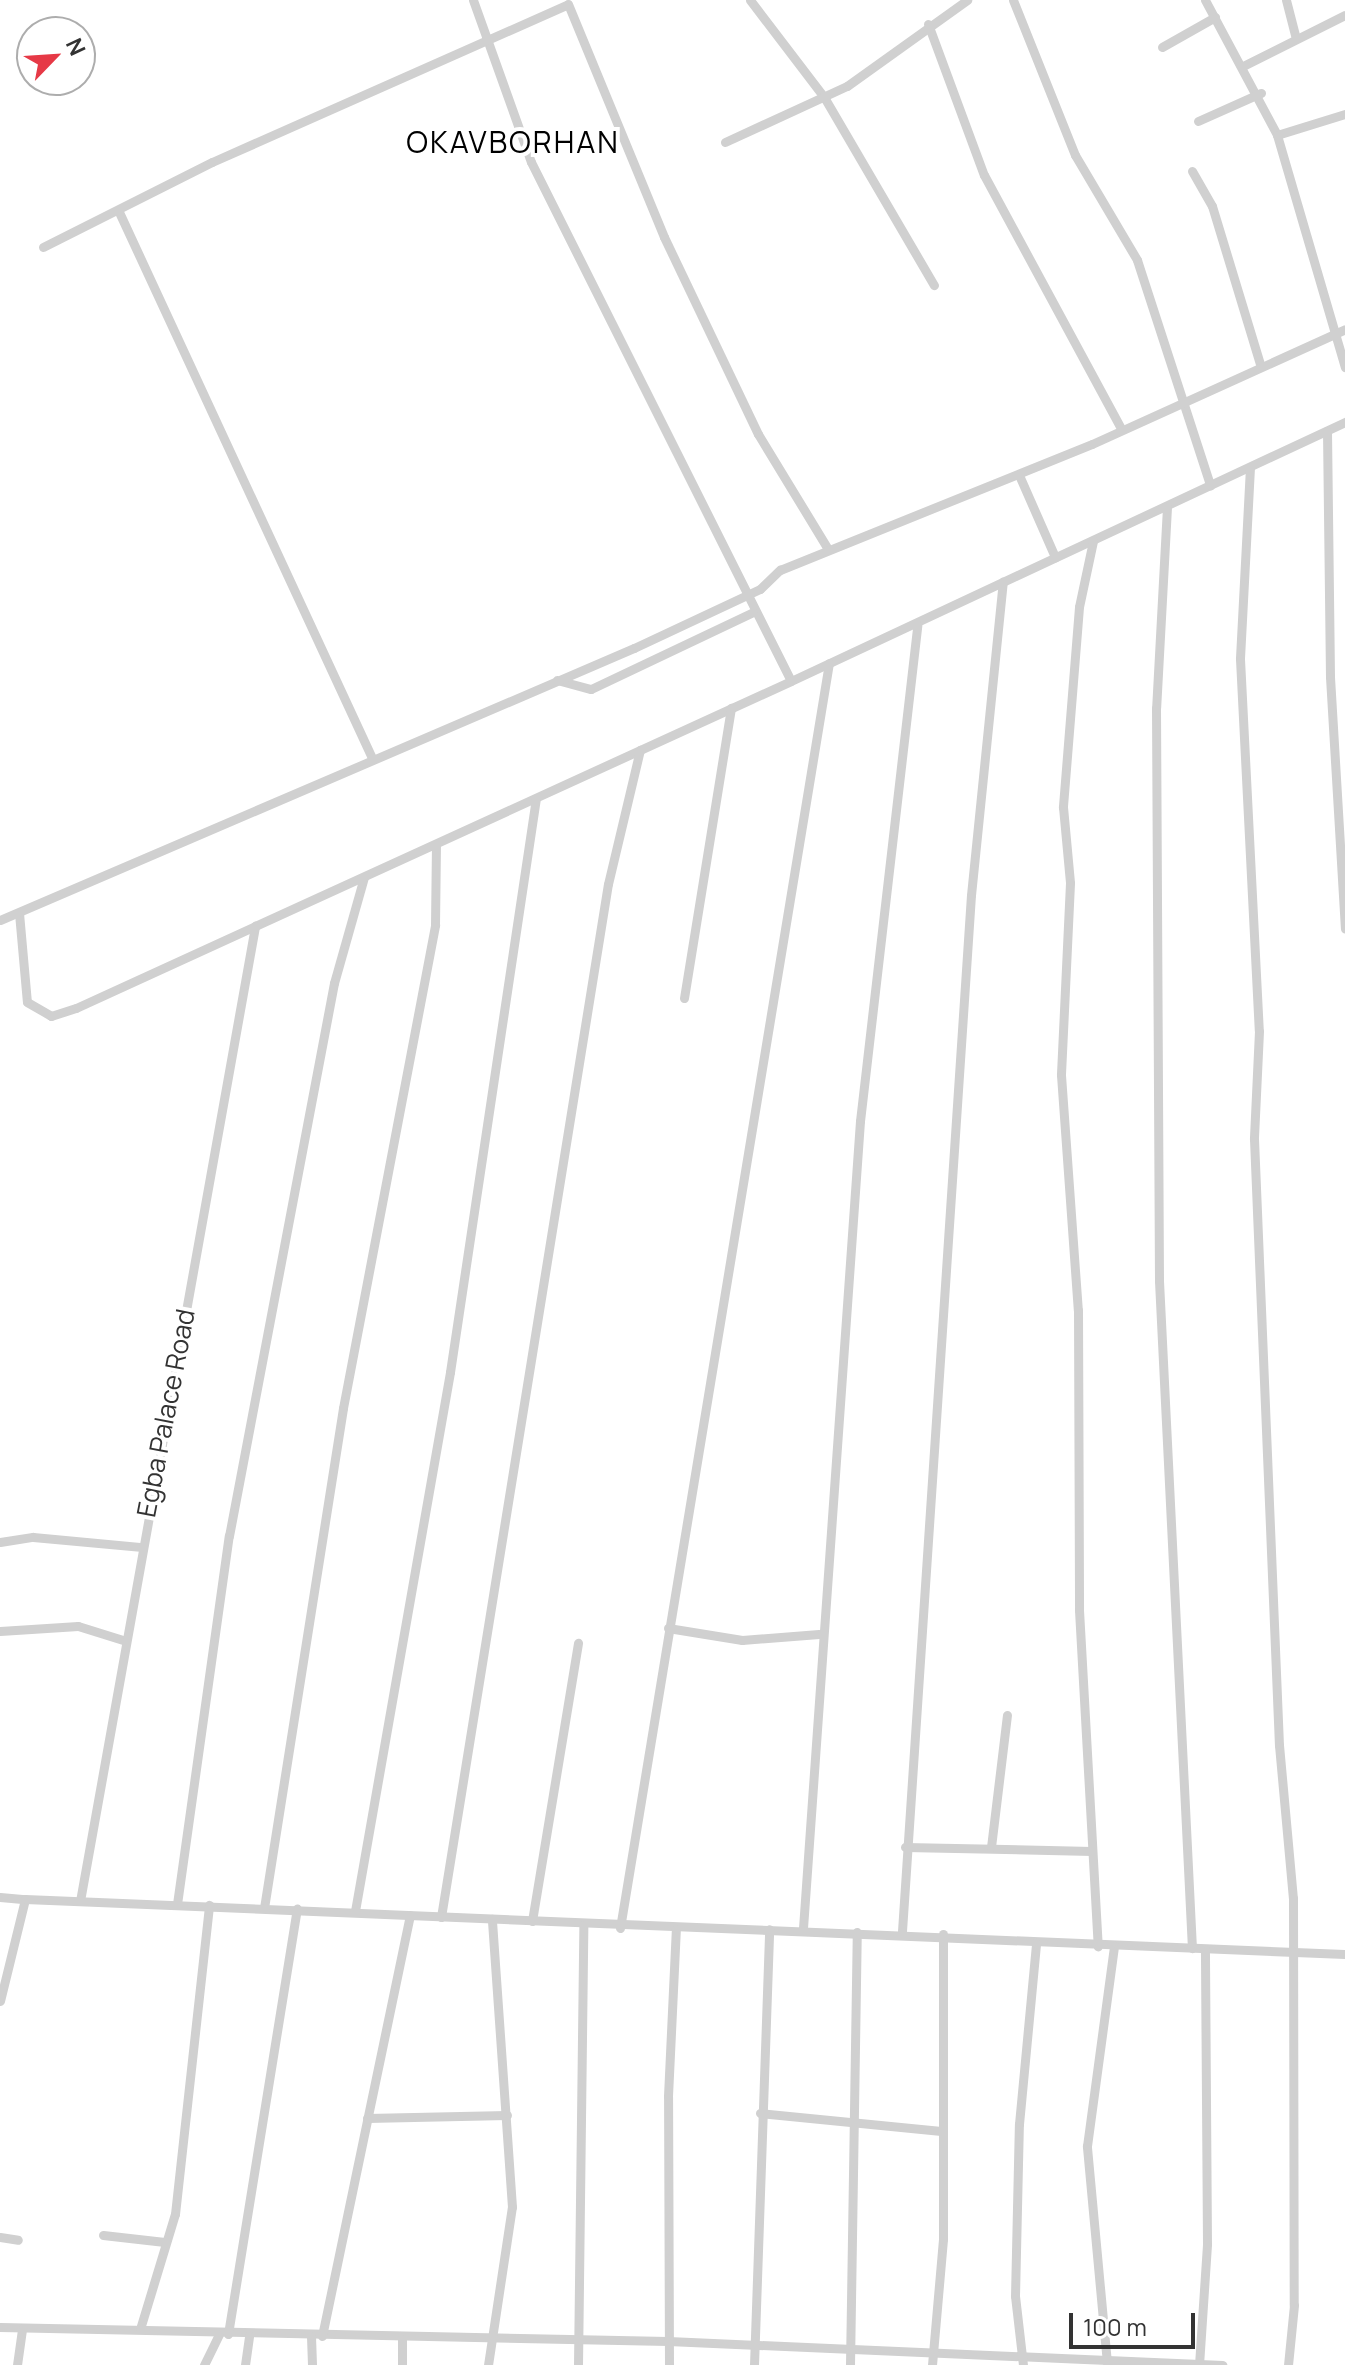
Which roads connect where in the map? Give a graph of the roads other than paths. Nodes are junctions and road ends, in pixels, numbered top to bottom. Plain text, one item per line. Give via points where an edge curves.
1 (473, 0) edge
2 (750, 0) edge
3 (967, 0) edge
4 (1013, 0) edge
5 (1205, 0) edge
6 (1286, 0) edge
7 (572, 2) edge
8 (1345, 15) edge
9 (1215, 17) junction
10 (928, 24) junction
11 (1296, 39) junction
12 (485, 45) junction
13 (1162, 47) dead end
14 (1245, 65) junction
15 (1261, 93) junction
16 (824, 97) junction
17 (1345, 114) edge
18 (1198, 121) dead end
19 (1277, 135) junction
20 (725, 142) dead end
21 (1192, 171) dead end
22 (119, 212) junction
23 (43, 247) dead end
24 (934, 285) dead end
25 (1345, 329) edge
26 (1334, 334) junction
27 (1260, 364) junction
28 (1345, 367) edge
29 (1179, 401) junction
30 (1345, 422) edge
31 (1121, 428) junction
32 (1327, 431) junction
33 (1250, 467) junction
34 (1019, 475) junction
35 (1210, 485) junction
36 (1167, 507) junction
37 (1093, 541) junction
38 (828, 549) junction
39 (1055, 557) junction
40 (1003, 582) junction
41 (746, 596) junction
42 (753, 612) junction
43 (917, 625) junction
44 (829, 663) junction
45 (557, 680) junction
46 (791, 681) junction
47 (731, 708) junction
48 (640, 750) junction
49 (372, 758) junction
50 (536, 798) junction
51 (436, 846) junction
52 (364, 877) junction
53 (19, 913) junction
54 (0, 920) edge
55 (255, 926) junction
56 (1345, 929) edge
57 (684, 998) dead end
58 (0, 1542) edge
59 (140, 1547) junction
60 (668, 1628) junction
61 (0, 1631) edge
62 (819, 1634) junction
63 (123, 1640) junction
64 (578, 1643) dead end
65 (1007, 1715) dead end
66 (905, 1847) junction
67 (991, 1847) junction
68 (1092, 1851) junction
69 (0, 1897) edge
70 (25, 1899) junction
71 (80, 1901) junction
72 (177, 1904) junction
73 (209, 1905) junction
74 (264, 1908) junction
75 (297, 1909) junction
76 (355, 1911) junction
77 (410, 1915) junction
78 (441, 1917) junction
79 (492, 1919) junction
80 (532, 1921) junction
81 (583, 1925) junction
82 (620, 1928) junction
83 (803, 1928) junction
84 (676, 1929) junction
85 (769, 1929) junction
86 (902, 1931) junction
87 (857, 1932) junction
88 (943, 1934) junction
89 (1036, 1943) junction
90 (1098, 1946) junction
91 (1114, 1946) junction
92 (1192, 1948) junction
93 (1205, 1949) junction
94 (1292, 1951) junction
95 (1345, 1954) edge
96 (0, 2001) edge
97 (760, 2113) junction
98 (507, 2115) junction
99 (367, 2118) junction
100 (851, 2120) junction
101 (941, 2131) junction
102 (103, 2235) dead end
103 (0, 2237) edge
104 (18, 2240) dead end
105 (165, 2242) junction
106 (0, 2327) edge
107 (22, 2328) junction
108 (140, 2329) junction
109 (224, 2334) junction
110 (249, 2335) junction
111 (316, 2336) junction
112 (402, 2339) junction
113 (490, 2340) junction
114 (578, 2341) junction
115 (668, 2341) junction
116 (753, 2348) junction
117 (849, 2351) junction
118 (932, 2360) edge
119 (1023, 2361) edge
120 (1107, 2363) edge
121 (17, 2365) edge
122 (204, 2365) edge
123 (245, 2365) edge
124 (312, 2365) edge
125 (402, 2365) edge
126 (488, 2365) edge
127 (578, 2365) edge
128 (669, 2365) edge
129 (754, 2365) edge
130 (850, 2365) edge
131 (1199, 2365) edge
132 (1222, 2365) edge
133 (1288, 2365) edge

1 - 12 street
2 - 16 street
3 - 10 street
4 - 29 street via 1075,155 1137,260
5 - 9 street
6 - 11 street
7 - 12 street
7 - 38 street via 664,237 758,434
8 - 11 street
9 - 13 street
9 - 14 street
10 - 16 street
10 - 31 street via 984,175
11 - 14 street
12 - 22 street via 212,162
12 - 41 street via 531,162
14 - 15 street
15 - 18 street
15 - 19 street
16 - 20 street
16 - 24 street
17 - 19 street
19 - 26 street
21 - 27 street via 1212,206
22 - 23 street
22 - 49 street
25 - 26 street
26 - 27 street
26 - 28 street
27 - 29 street
29 - 31 street
29 - 35 street
30 - 32 street
31 - 34 street
32 - 33 street
32 - 56 street via 1330,677
33 - 35 street
33 - 94 street via 1240,659 1259,1031 1254,1139
34 - 38 street
34 - 39 street
35 - 36 street
36 - 37 street
36 - 92 street via 1156,708 1159,1281
37 - 39 street
37 - 68 street via 1079,607 1073,750 1063,807 1070,883 1061,1075 1078,1310 1079,1610
38 - 41 street via 780,570
39 - 40 street
40 - 43 street
40 - 66 street via 971,895
41 - 42 street
41 - 45 street
42 - 45 street via 591,689
42 - 46 street
43 - 44 street
43 - 62 street via 878,929
44 - 46 street
44 - 60 street
45 - 49 street
46 - 47 street
47 - 48 street
47 - 57 street
48 - 50 street
48 - 78 street via 608,884
49 - 53 street
50 - 51 street
50 - 76 street via 450,1372
51 - 52 street
51 - 74 street via 435,925 343,1408
52 - 55 street
52 - 72 street via 334,983 229,1536
53 - 54 street
53 - 55 street via 27,1002 51,1016
55 - 59 street, Egba Palace Road
58 - 59 street via 33,1537
59 - 63 street, Egba Palace Road
60 - 62 street via 742,1640
60 - 82 street
61 - 63 street via 78,1626
62 - 83 street
63 - 71 street, Egba Palace Road
64 - 80 street
65 - 67 street
66 - 67 street
66 - 86 street
67 - 68 street
68 - 90 street
69 - 70 street
70 - 71 street
70 - 96 street
71 - 72 street
72 - 73 street
73 - 74 street
73 - 105 street via 175,2214
74 - 75 street
75 - 76 street
75 - 109 street
76 - 77 street
77 - 78 street
77 - 99 street
78 - 79 street
79 - 80 street
79 - 98 street
80 - 81 street
81 - 82 street
81 - 114 street
82 - 84 street
83 - 85 street
83 - 87 street
84 - 85 street
84 - 115 street
85 - 97 street
86 - 87 street
86 - 88 street
87 - 100 street
88 - 89 street
88 - 101 street
89 - 90 street
89 - 119 street via 1019,2124 1015,2296
90 - 91 street
91 - 92 street
91 - 120 street via 1087,2146
92 - 93 street
93 - 94 street
93 - 131 street via 1207,2244
94 - 95 street
94 - 133 street via 1294,2305
97 - 100 street
97 - 116 street
98 - 99 street
98 - 113 street via 512,2207
99 - 111 street
100 - 101 street
100 - 117 street
101 - 118 street via 943,2239
102 - 105 street
103 - 104 street
105 - 108 street
106 - 107 street
107 - 108 street
107 - 121 street
108 - 109 street
109 - 110 street
109 - 122 street
110 - 111 street
110 - 123 street
111 - 112 street
111 - 124 street
112 - 113 street
112 - 125 street
113 - 114 street
113 - 126 street
114 - 115 street
114 - 127 street
115 - 116 street
115 - 128 street
116 - 117 street
116 - 129 street
117 - 118 street
117 - 130 street
118 - 119 street
119 - 120 street
120 - 131 street
131 - 132 street

